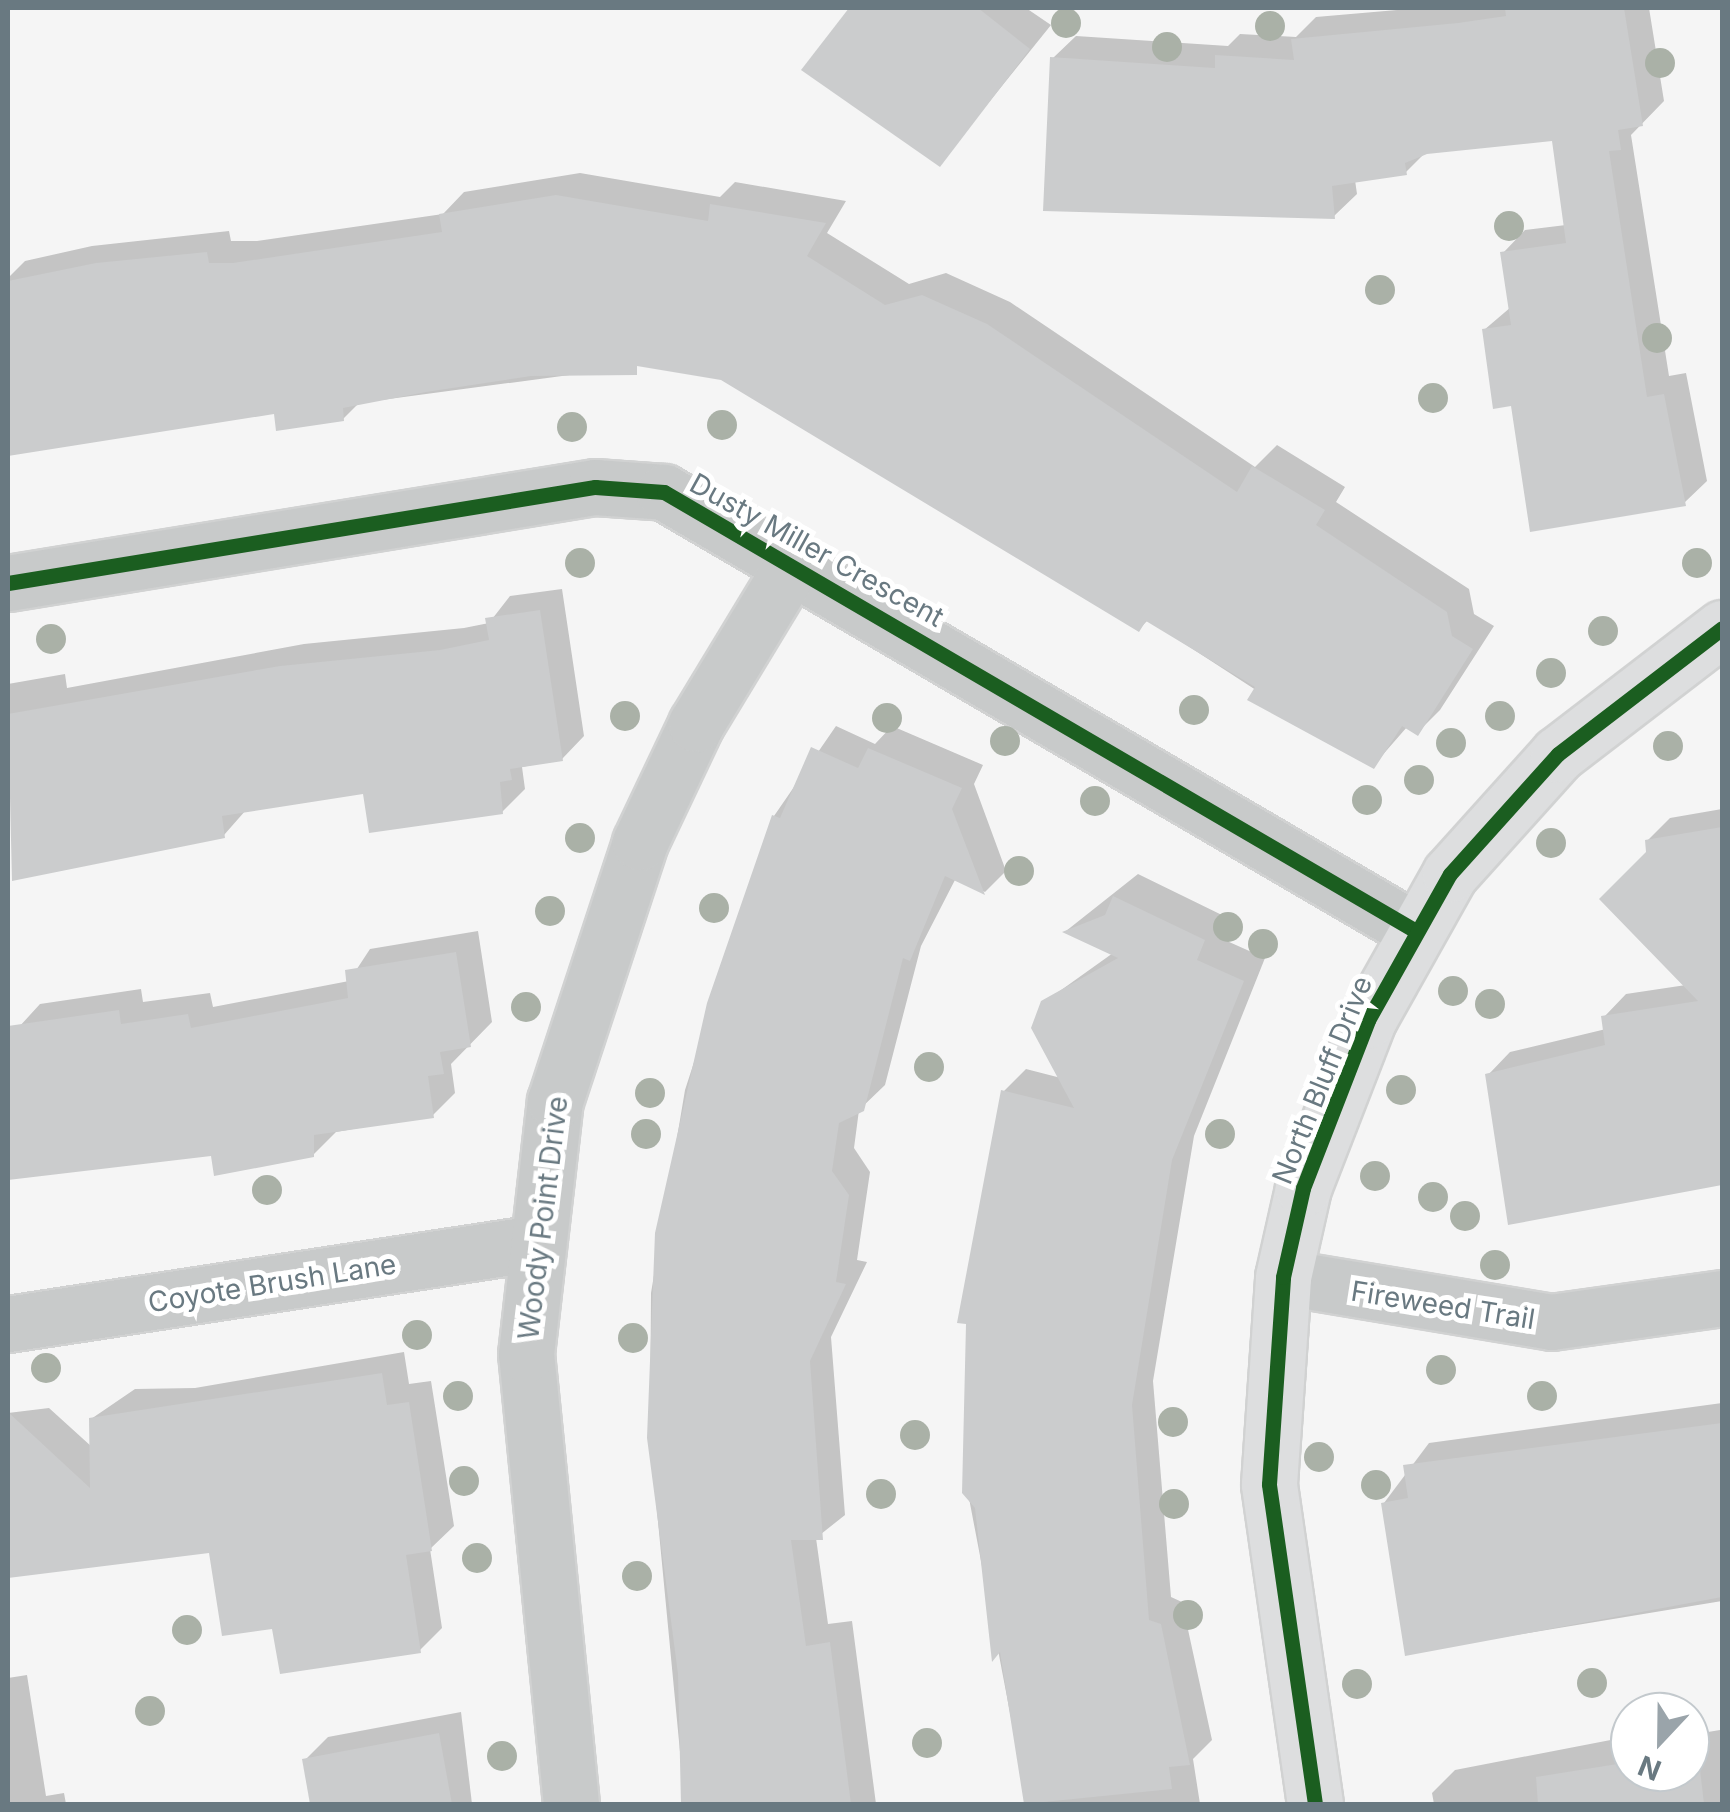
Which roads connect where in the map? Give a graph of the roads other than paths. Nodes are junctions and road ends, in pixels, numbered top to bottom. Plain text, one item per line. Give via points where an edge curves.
1 (794, 562) junction
2 (8, 583) edge
3 (1722, 628) edge
4 (1414, 930) junction
5 (536, 1243) junction
6 (1283, 1277) junction
7 (1722, 1298) edge
8 (8, 1324) edge
9 (572, 1804) edge
10 (1315, 1804) edge

1 - 2 street, Dusty Miller Crescent via 635,486
1 - 4 street, Dusty Miller Crescent
1 - 5 street, Woody Point Drive via 696,724 640,842 555,1101
3 - 4 street, North Bluff Drive via 1558,754 1493,820
4 - 6 street, North Bluff Drive via 1334,1104
5 - 8 street, Coyote Brush Lane
5 - 9 street, Woody Point Drive via 526,1354
6 - 7 street, Fireweed Trail via 1551,1322
6 - 10 street, North Bluff Drive via 1269,1484

